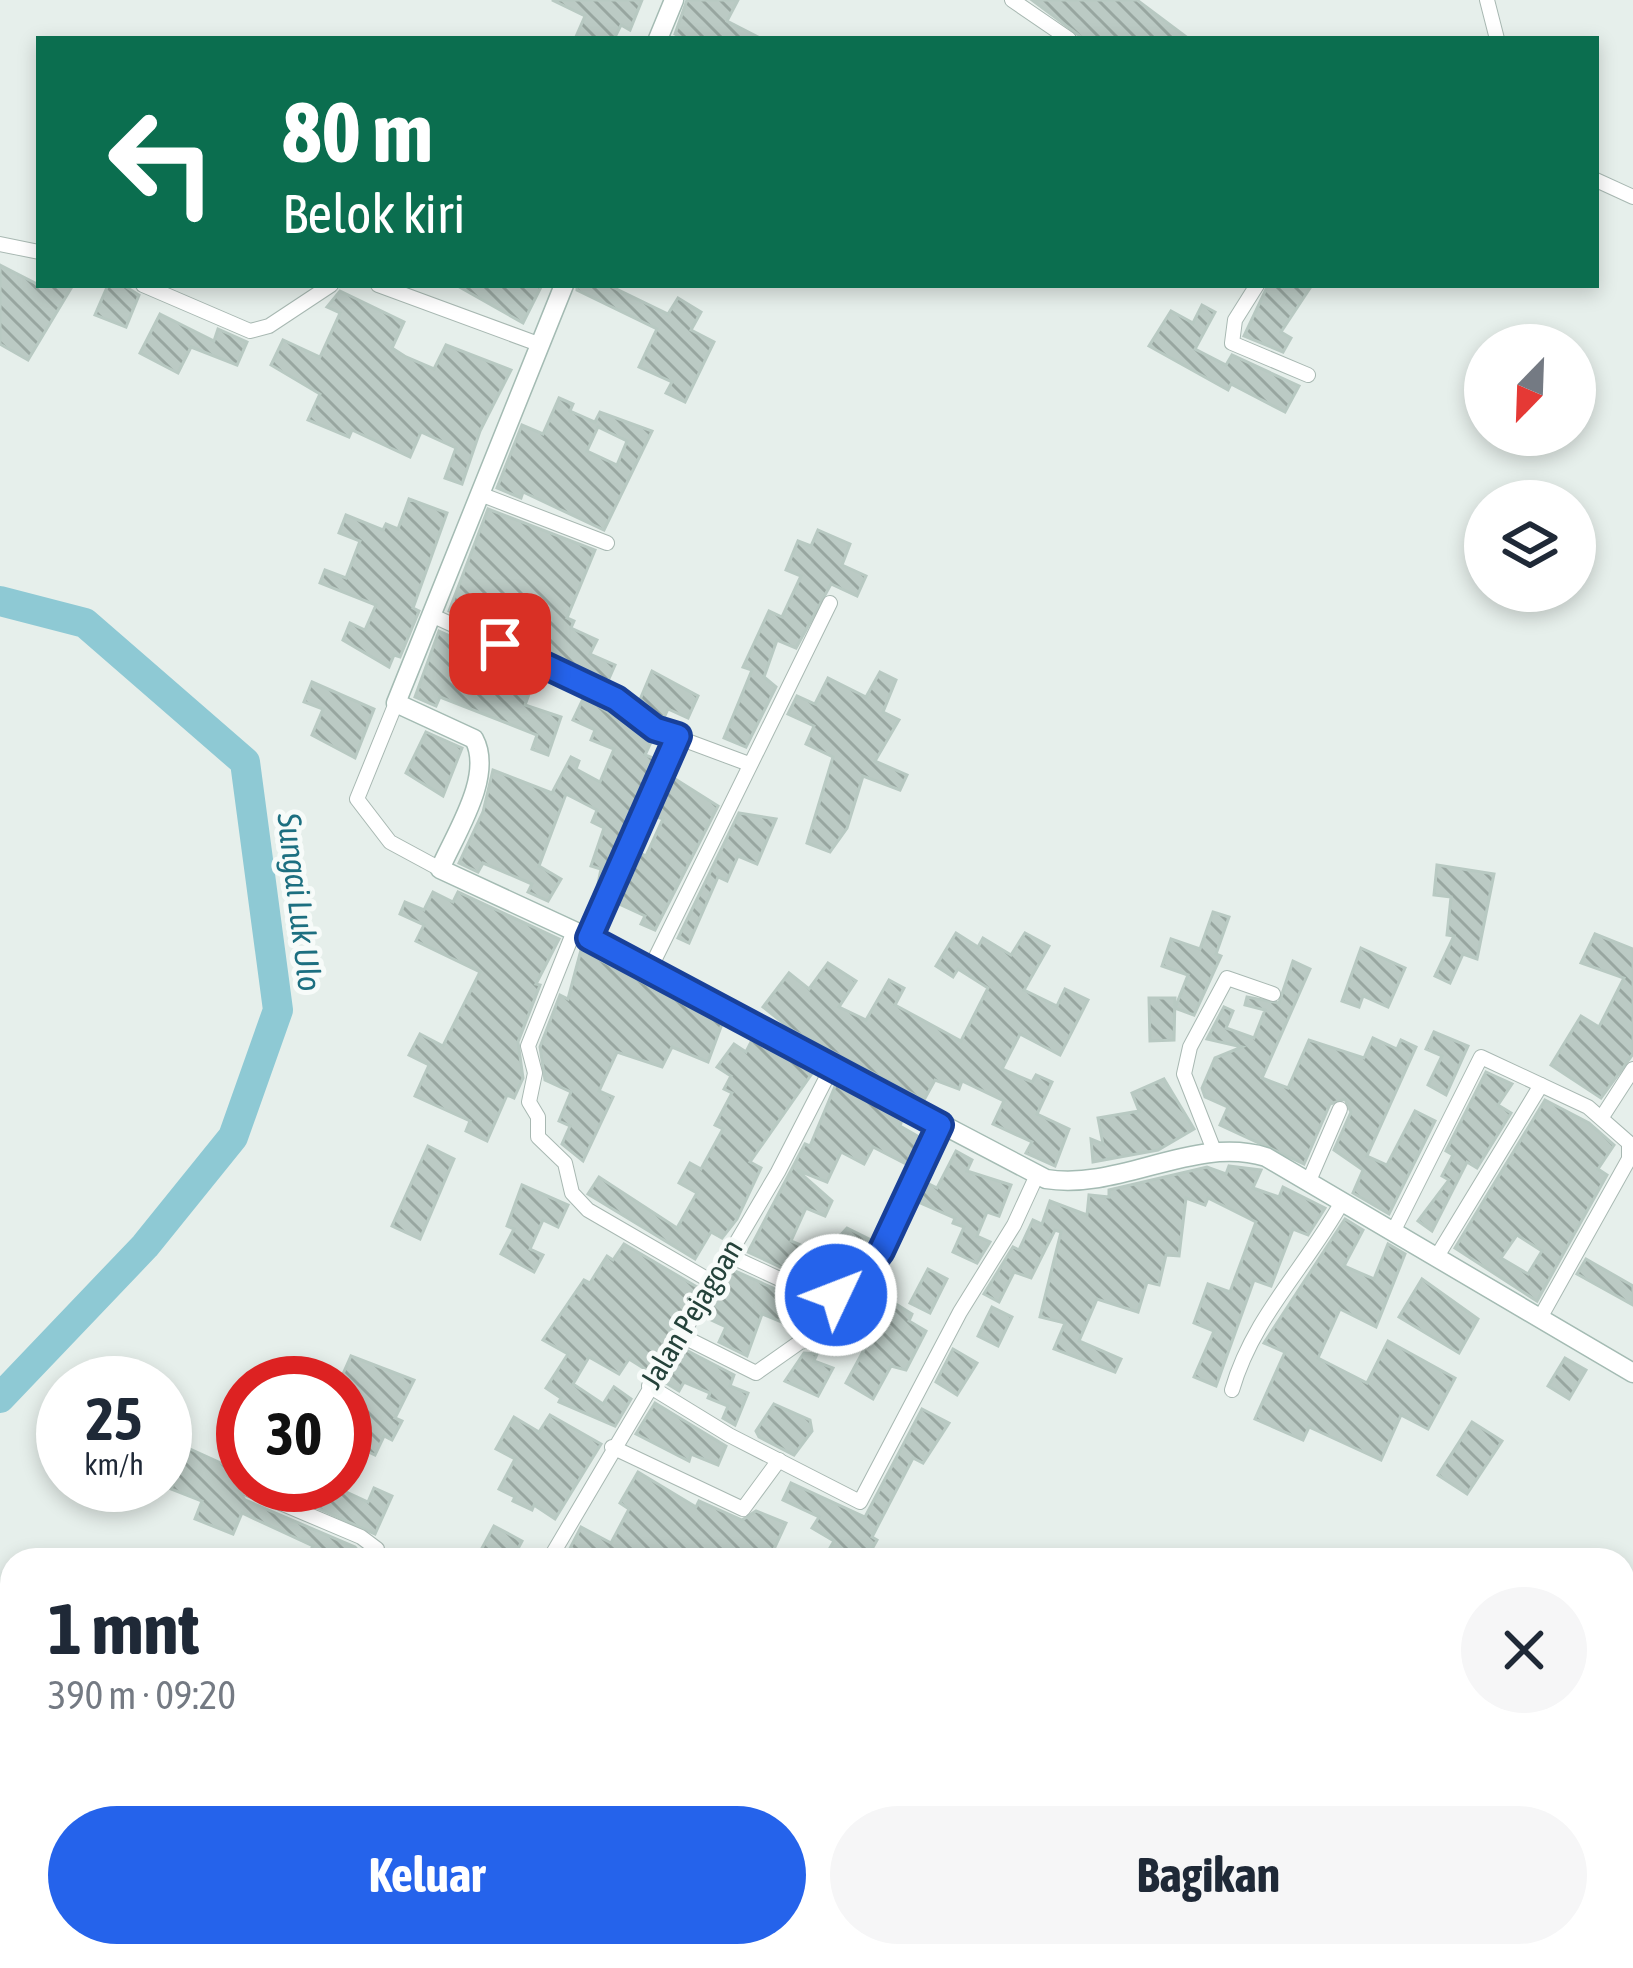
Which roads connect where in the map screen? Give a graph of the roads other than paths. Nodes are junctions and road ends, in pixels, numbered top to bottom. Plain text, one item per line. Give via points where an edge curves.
1 (674, 0) edge
2 (1012, 0) edge
3 (1487, 0) edge
4 (659, 36) edge
5 (1066, 36) edge
6 (1496, 36) edge
7 (1599, 181) edge
8 (1633, 197) edge
9 (0, 244) edge
10 (36, 251) edge
11 (150, 288) edge
12 (326, 288) edge
13 (386, 288) edge
14 (563, 288) edge
15 (1255, 288) edge
16 (541, 345) junction
17 (1308, 375) dead end
18 (480, 494) junction
19 (607, 543) dead end
20 (830, 603) dead end
21 (431, 615) junction
22 (396, 703) junction
23 (678, 736) junction
24 (749, 764) junction
25 (440, 869) junction
26 (582, 934) junction
27 (650, 969) junction
28 (1273, 994) dead end
29 (832, 1066) junction
30 (1633, 1069) edge
31 (1541, 1085) junction
32 (1340, 1109) dead end
33 (1603, 1117) junction
34 (940, 1125) junction
35 (1215, 1153) junction
36 (1036, 1175) junction
37 (1308, 1183) junction
38 (1342, 1202) junction
39 (1393, 1232) junction
40 (728, 1255) junction
41 (1436, 1258) junction
42 (712, 1282) junction
43 (836, 1295) junction
44 (1540, 1318) junction
45 (680, 1335) junction
46 (1633, 1373) edge
47 (650, 1386) junction
48 (1232, 1390) dead end
49 (612, 1447) junction
50 (779, 1460) junction
51 (302, 1512) edge
52 (375, 1548) edge
53 (556, 1548) edge
54 (1455, 1968) edge
55 (1470, 1968) edge

1 - 4 street
2 - 5 street
3 - 6 street
7 - 8 street
9 - 10 street
11 - 12 street via 250,331
13 - 16 street
14 - 16 street
15 - 17 street via 1235,320 1232,343
16 - 18 street
18 - 19 street
18 - 21 street
20 - 24 street
21 - 22 street
21 - 23 street
22 - 25 street via 356,799 390,842
22 - 25 street via 479,748 476,782
23 - 24 street
23 - 26 street
24 - 27 street
25 - 26 street
26 - 27 street
26 - 42 street via 528,1046 538,1137 565,1163 572,1193 588,1210
27 - 29 street
28 - 35 street via 1226,978 1190,1047 1186,1084
29 - 34 street
29 - 40 street, Jalan Pejagoan
30 - 33 street
31 - 33 street
31 - 39 street via 1481,1057
31 - 41 street
32 - 37 street
33 - 44 street via 1629,1143 1629,1159
34 - 36 street
34 - 43 street via 881,1251 858,1282
35 - 36 street via 1089,1183
35 - 37 street via 1266,1157
36 - 50 street via 863,1498 856,1502
37 - 38 street
38 - 39 street
38 - 48 street via 1255,1330
39 - 41 street
40 - 42 street, Jalan Pejagoan
40 - 43 street
41 - 44 street
42 - 45 street, Jalan Pejagoan
43 - 45 street via 841,1313 827,1337 800,1342 756,1373
44 - 46 street
45 - 47 street, Jalan Pejagoan
47 - 49 street, Jalan Pejagoan
47 - 50 street
49 - 50 street via 743,1509
49 - 53 street, Jalan Pejagoan
51 - 52 street
54 - 55 street

